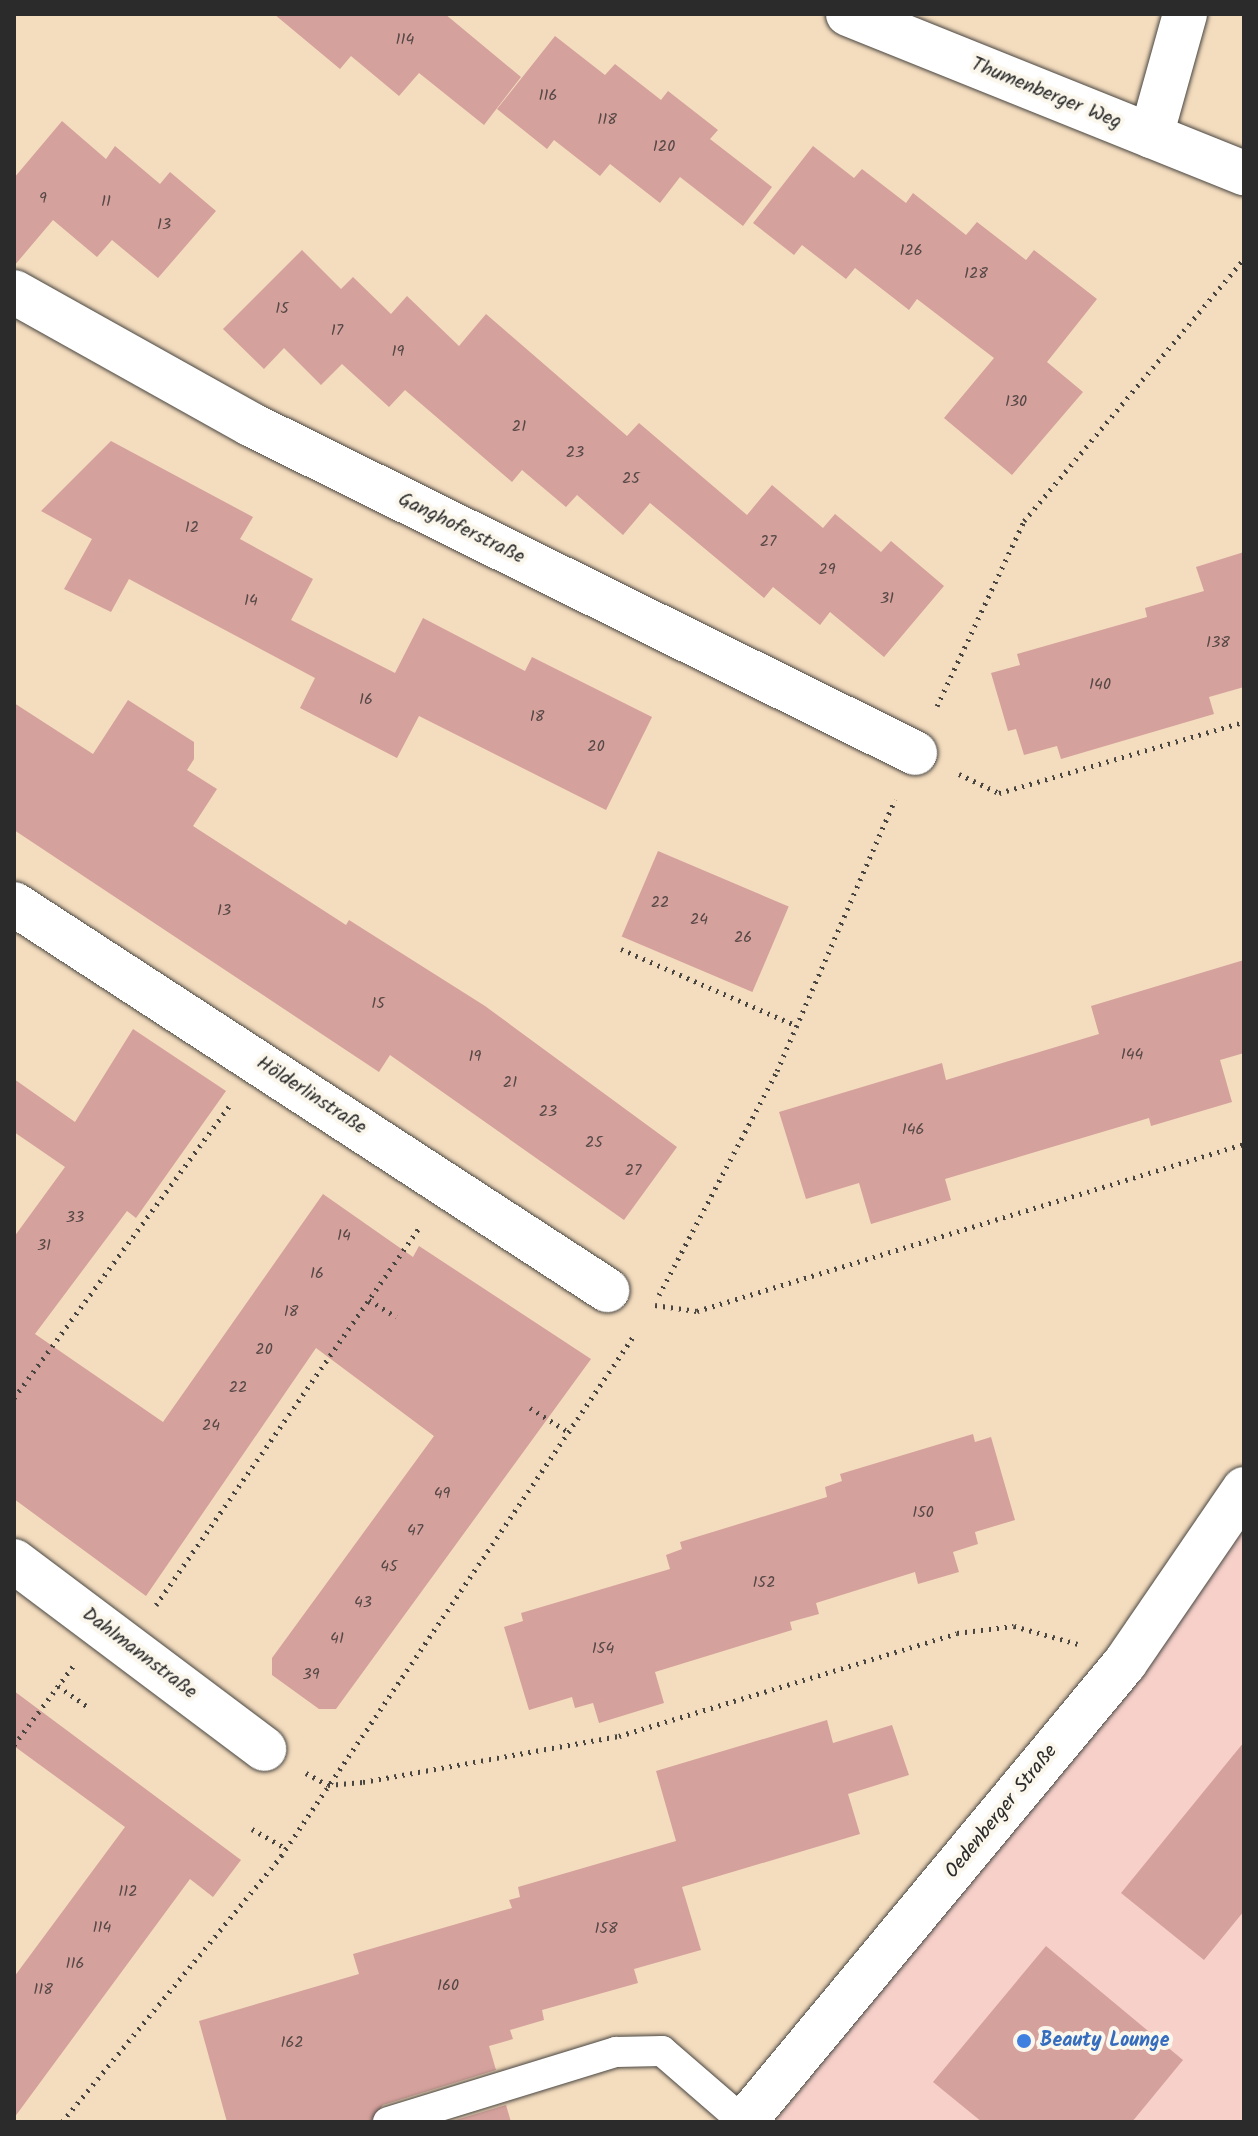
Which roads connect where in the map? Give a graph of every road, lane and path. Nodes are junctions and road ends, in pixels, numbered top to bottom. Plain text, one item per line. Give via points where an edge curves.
1 (848, 14) edge
2 (1185, 14) edge
3 (1151, 136) junction
4 (1244, 173) edge
5 (1244, 259) edge
6 (14, 292) edge
7 (1244, 722) edge
8 (915, 753) junction
9 (14, 904) edge
10 (621, 949) dead end
11 (797, 1026) junction
12 (229, 1106) dead end
13 (1244, 1144) edge
14 (449, 1186) junction
15 (607, 1290) joint
16 (369, 1300) junction
17 (654, 1305) junction
18 (396, 1317) dead end
19 (646, 1318) dead end
20 (638, 1330) dead end
21 (14, 1398) edge
22 (530, 1408) dead end
23 (570, 1433) junction
24 (1244, 1489) edge
25 (14, 1561) edge
26 (115, 1636) junction
27 (1125, 1663) junction
28 (58, 1686) junction
29 (89, 1708) dead end
30 (14, 1745) edge
31 (264, 1749) dead end
32 (328, 1785) junction
33 (252, 1829) dead end
34 (286, 1849) junction
35 (62, 2122) edge
36 (388, 2122) edge
37 (744, 2122) edge

1 - 3 street, Thumenberger Weg
2 - 3 street
3 - 4 street, Thumenberger Weg
5 - 8 path via 1024,521
6 - 8 street, Ganghoferstraße via 250,424
7 - 8 path via 999,793
8 - 11 path
9 - 14 street, Hölderlinstraße
10 - 11 path
11 - 17 path
12 - 21 path
13 - 17 path via 697,1311
14 - 15 street, Hölderlinstraße
14 - 16 path
15 - 17 path
16 - 18 path
16 - 26 path
17 - 19 path
20 - 23 path
22 - 23 path
23 - 32 path
24 - 27 street, Oedenberger Straße
25 - 26 street, Dahlmannstraße
26 - 28 path
26 - 31 street, Dahlmannstraße
27 - 32 path via 1048,1632 1014,1626 957,1633 619,1736 476,1766
27 - 37 street, Oedenberger Straße
28 - 29 path
28 - 30 path
32 - 34 path
33 - 34 path
34 - 35 path
36 - 37 lane via 616,2052 662,2051

